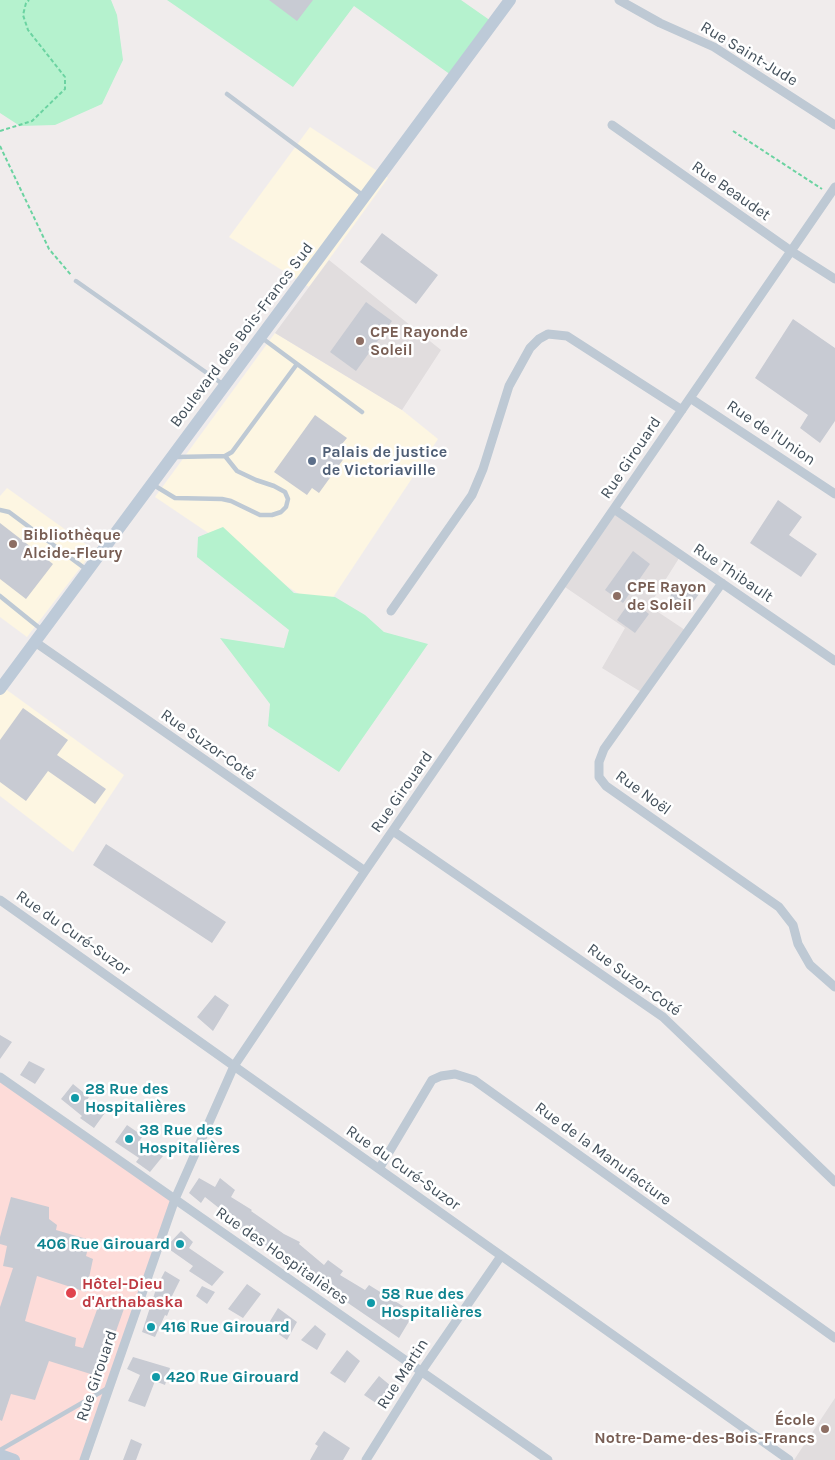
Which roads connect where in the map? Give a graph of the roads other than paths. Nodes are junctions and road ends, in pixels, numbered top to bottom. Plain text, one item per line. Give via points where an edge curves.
1 (510, 0) edge
2 (620, 0) edge
3 (227, 94) dead end
4 (612, 125) dead end
5 (835, 125) edge
6 (832, 191) edge
7 (365, 196) junction
8 (791, 251) junction
9 (835, 278) edge
10 (76, 281) road end
11 (260, 337) junction
12 (297, 364) junction
13 (225, 386) junction
14 (690, 398) junction
15 (682, 410) junction
16 (362, 412) dead end
17 (225, 456) junction
18 (172, 457) junction
19 (152, 484) junction
20 (835, 494) edge
21 (0, 510) edge
22 (614, 510) junction
23 (88, 571) junction
24 (722, 583) junction
25 (0, 596) edge
26 (391, 611) dead end
27 (43, 631) junction
28 (35, 642) junction
29 (835, 661) edge
30 (0, 689) edge
31 (393, 831) junction
32 (365, 871) junction
33 (0, 900) edge
34 (835, 987) edge
35 (234, 1066) junction
36 (0, 1077) edge
37 (379, 1169) junction
38 (835, 1182) edge
39 (175, 1199) junction
40 (501, 1256) junction
41 (835, 1338) edge
42 (421, 1372) junction
43 (110, 1387) junction
44 (0, 1450) edge
45 (0, 1455) edge
46 (14, 1460) edge
47 (84, 1460) edge
48 (366, 1460) edge
49 (548, 1460) edge
50 (789, 1460) edge

1 - 7 street, Boulevard des Bois-Francs Sud
2 - 5 street, Rue Saint-Jude via 660,23 714,47
3 - 7 lane
4 - 8 street, Rue Beaudet
6 - 8 street, Rue Girouard
7 - 11 street, Boulevard des Bois-Francs Sud
8 - 9 street, Rue Beaudet
8 - 14 street, Rue Girouard
10 - 13 lane
11 - 12 lane
11 - 13 street, Boulevard des Bois-Francs Sud
12 - 16 lane
12 - 17 lane via 232,452
13 - 18 street, Boulevard des Bois-Francs Sud
14 - 15 street, Rue Girouard
14 - 20 street, Rue de l'Union
15 - 22 street, Rue Girouard
15 - 26 street via 567,336 548,334 539,339 530,348 509,386 472,495
17 - 18 lane
17 - 19 lane via 237,471 285,492 288,499 281,512 260,515 222,499 175,498
18 - 19 street, Boulevard des Bois-Francs Sud
19 - 23 street, Boulevard des Bois-Francs Sud
21 - 23 lane via 9,512
22 - 24 street, Rue Thibault
22 - 31 street, Rue Girouard
23 - 27 street, Boulevard des Bois-Francs Sud
24 - 29 street, Rue Thibault
24 - 34 street, Rue Noël via 604,749 599,762 599,777 606,786 779,907 793,925 798,944 810,965
25 - 27 lane
27 - 28 street, Boulevard des Bois-Francs Sud
28 - 30 street, Boulevard des Bois-Francs Sud
28 - 32 street, Rue Suzor-Coté
31 - 32 street, Rue Girouard
31 - 38 street, Rue Suzor-Coté via 663,1017
32 - 35 street, Rue Girouard
33 - 35 street, Rue du Curé-Suzor
35 - 37 street, Rue du Curé-Suzor
35 - 39 street, Rue Girouard
36 - 39 street, Rue des Hospitalières
37 - 40 street, Rue du Curé-Suzor
37 - 41 street, Rue de la Manufacture via 432,1080 455,1074 474,1080
39 - 42 street, Rue des Hospitalières
39 - 43 street, Rue Girouard
40 - 42 street, Rue Martin
40 - 50 street, Rue du Curé-Suzor
42 - 48 street, Rue Martin
42 - 49 street, Rue des Hospitalières
43 - 44 lane
43 - 47 street, Rue Girouard
45 - 46 street

